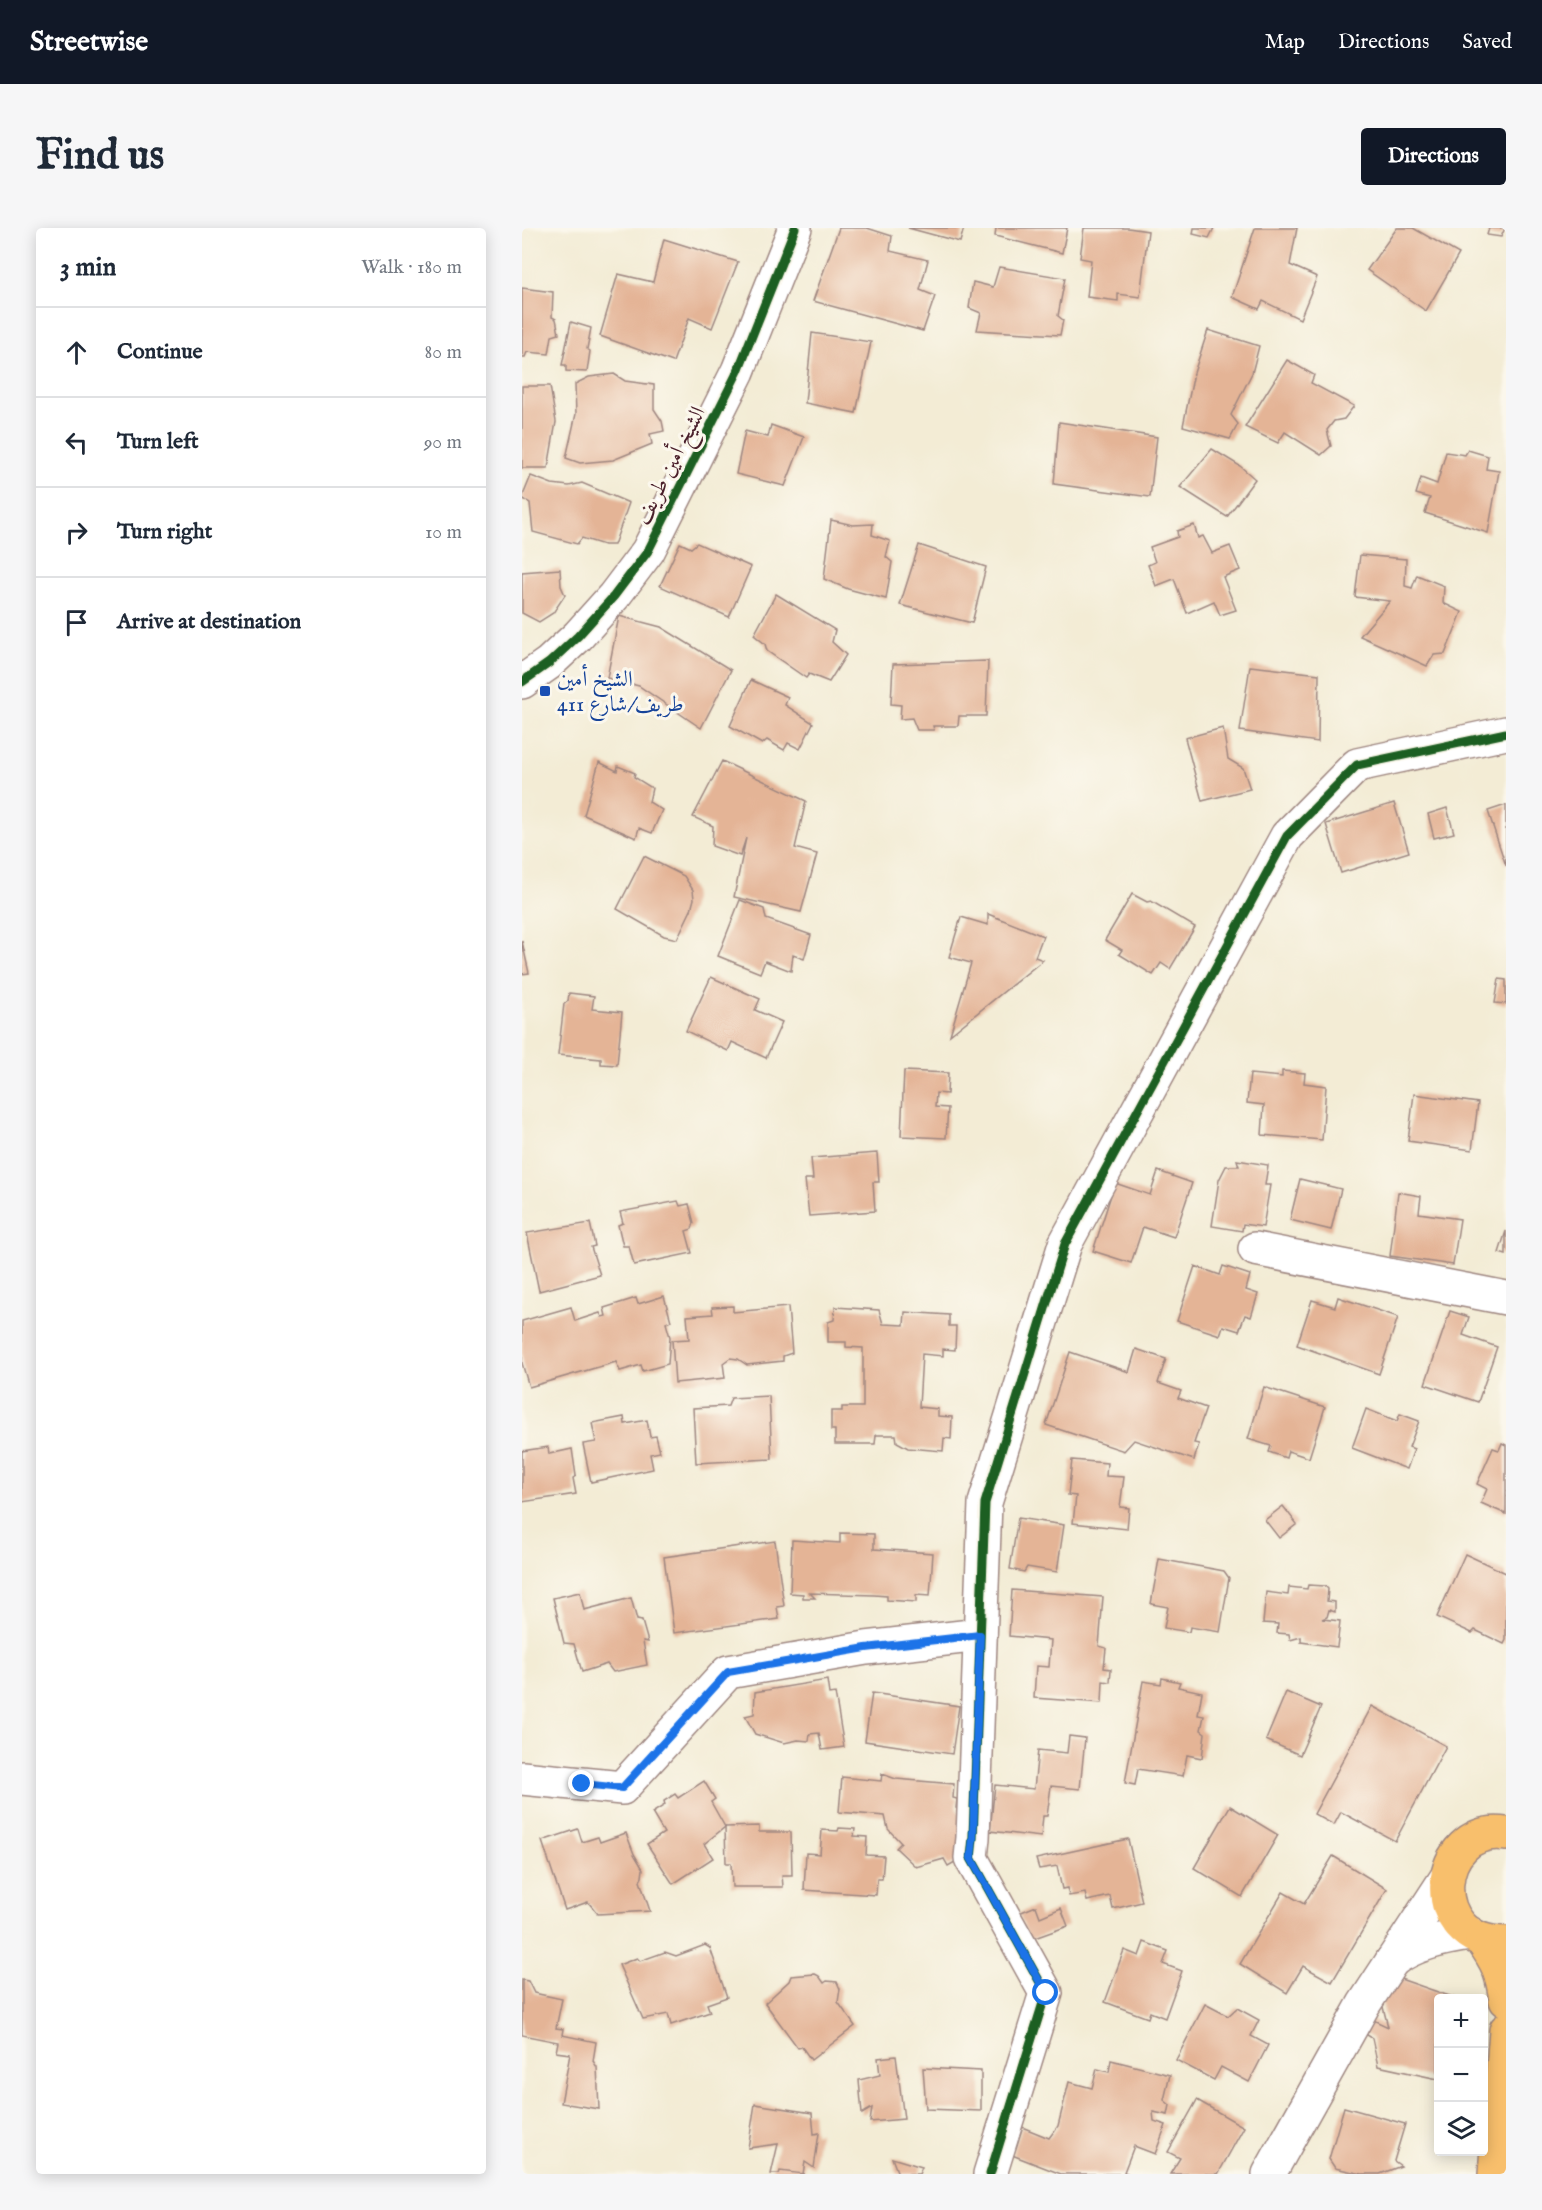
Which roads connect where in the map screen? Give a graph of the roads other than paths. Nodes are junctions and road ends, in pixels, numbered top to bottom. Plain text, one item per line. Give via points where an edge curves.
1 (795, 228) edge
2 (522, 682) edge
3 (1506, 733) edge
4 (1255, 1249) dead end
5 (1506, 1298) edge
6 (980, 1635) junction
7 (522, 1778) edge
8 (1506, 1810) edge
9 (1494, 1835) edge
10 (1447, 1876) junction
11 (1486, 1939) edge
12 (1385, 1970) junction
13 (1506, 2000) edge
14 (1506, 2030) edge
15 (990, 2174) edge
16 (1269, 2174) edge
17 (1495, 2174) edge

1 - 2 street, الشيخ أمين طريف via 738,371 648,551 578,636
3 - 6 street via 1357,765 1287,836 1065,1244 985,1503
4 - 5 street
6 - 7 street via 866,1648 728,1672 622,1788
6 - 15 street via 971,1858 1046,1993
8 - 9 main road
9 - 10 main road via 1467,1844 1456,1855
10 - 11 main road via 1447,1901 1453,1916 1464,1929
10 - 12 street
11 - 12 street via 1448,1937 1411,1949
11 - 13 main road via 1497,1961
12 - 16 street
14 - 17 main road

